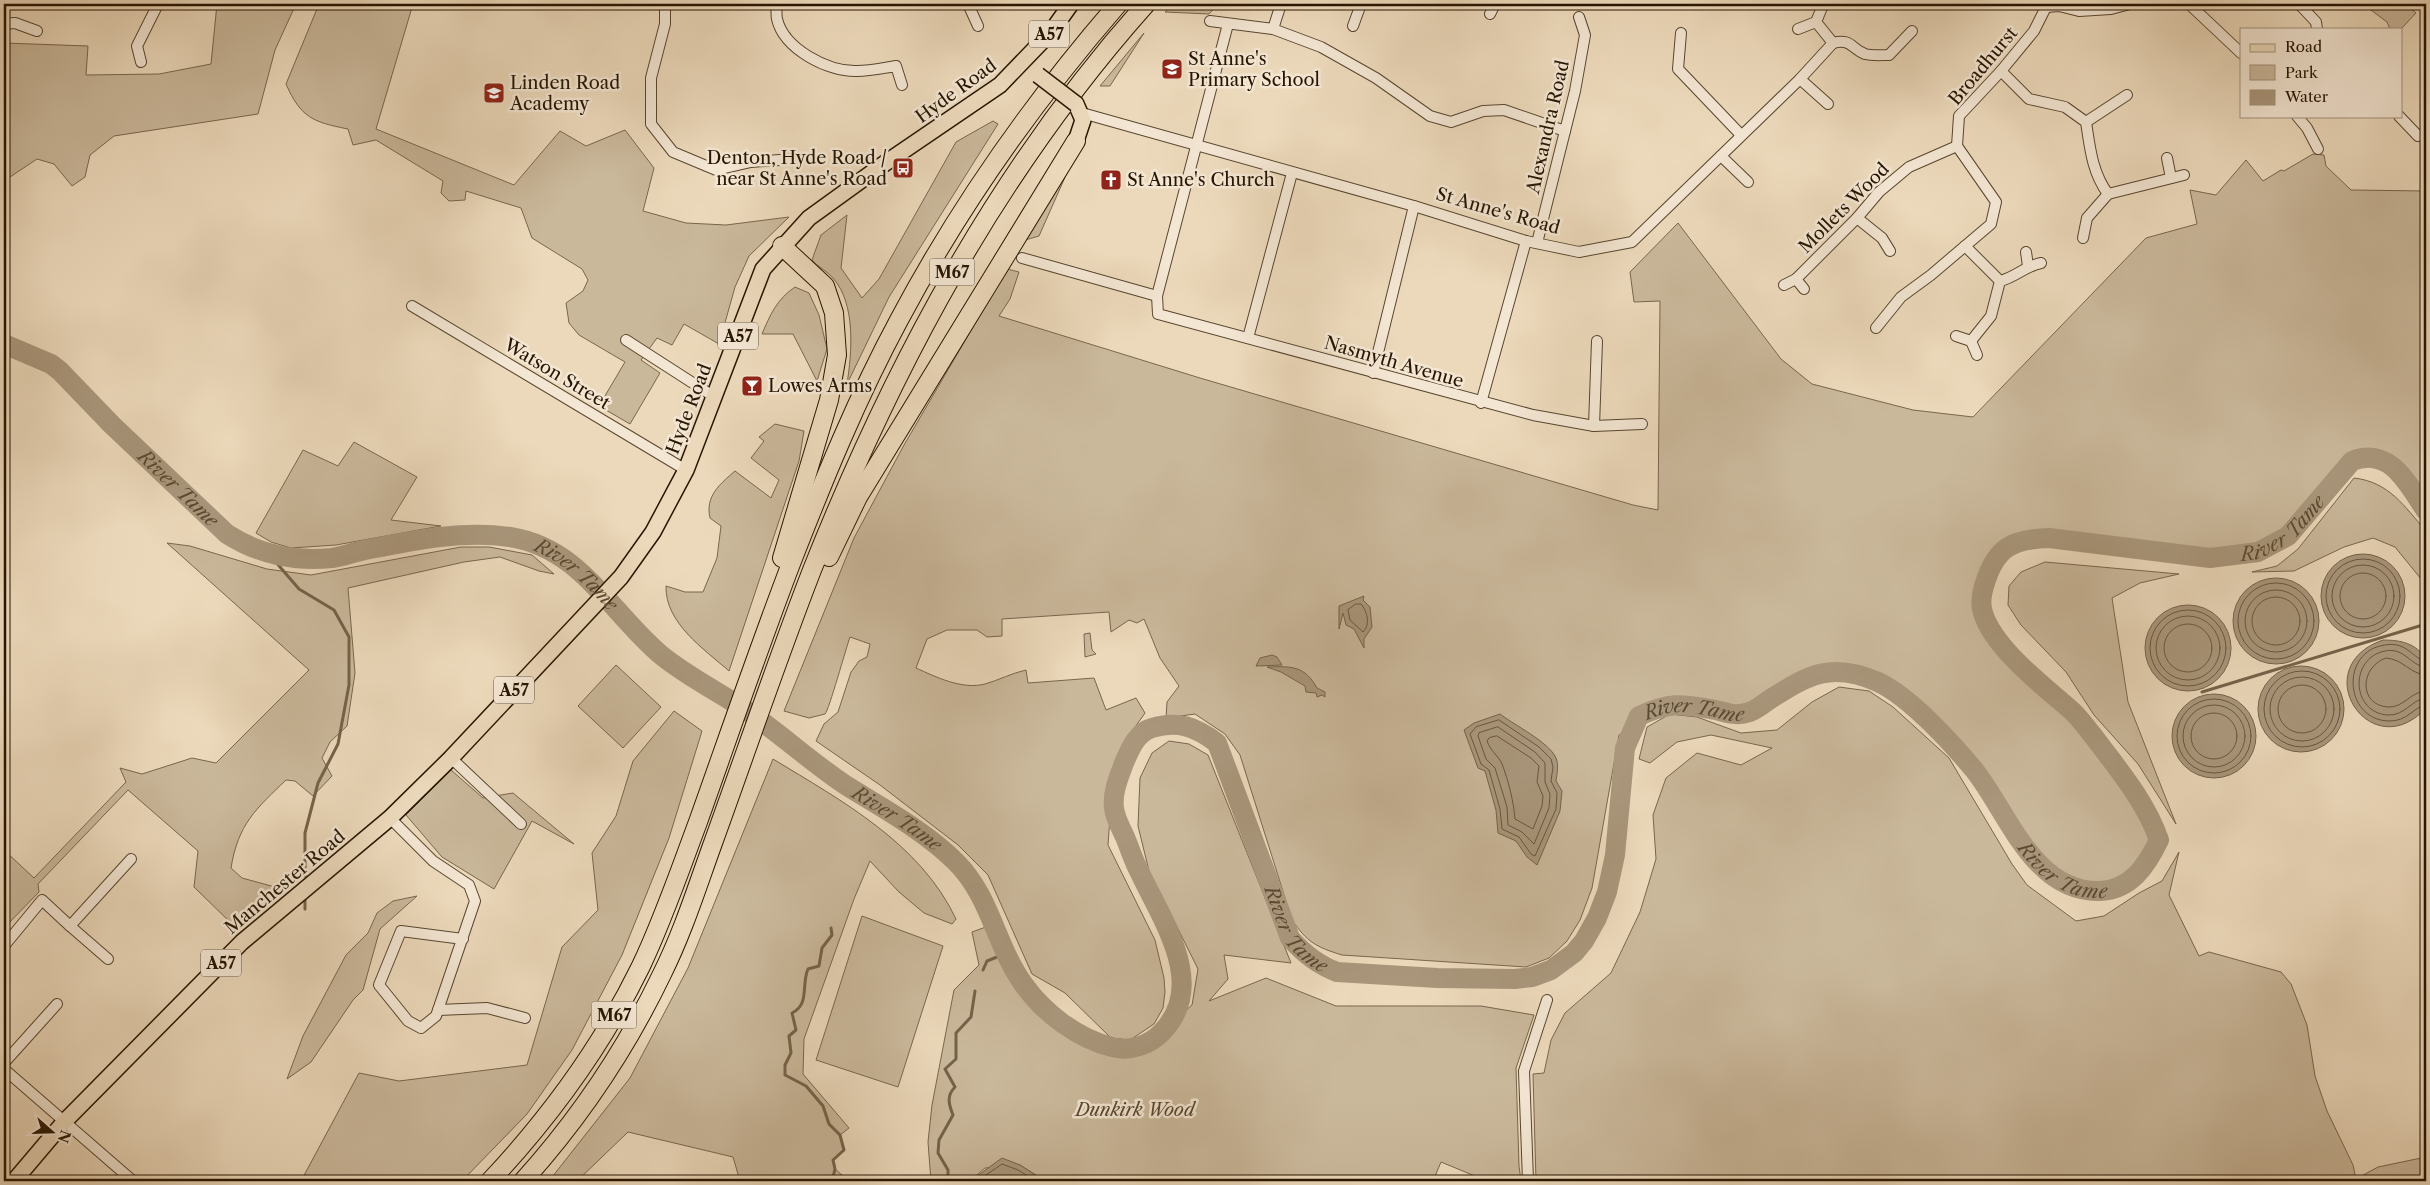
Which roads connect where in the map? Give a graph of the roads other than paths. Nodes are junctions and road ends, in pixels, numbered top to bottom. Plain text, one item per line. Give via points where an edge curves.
1 (158, 4) edge
2 (665, 4) edge
3 (776, 4) edge
4 (968, 4) edge
5 (1071, 4) edge
6 (1118, 4) edge
7 (1146, 4) edge
8 (1281, 4) edge
9 (1361, 4) edge
10 (1495, 4) edge
11 (2130, 4) edge
12 (2190, 4) edge
13 (2299, 4) edge
14 (1823, 5) edge
15 (2044, 5) edge
16 (1490, 14) dead end
17 (1579, 17) dead end
18 (1210, 21) dead end
19 (1816, 22) junction
20 (4, 24) edge
21 (1228, 24) junction
22 (978, 26) dead end
23 (1353, 26) dead end
24 (2317, 28) edge
25 (1273, 29) junction
26 (1798, 29) dead end
27 (37, 31) dead end
28 (1912, 31) dead end
29 (1680, 33) dead end
30 (1833, 43) junction
31 (2240, 52) edge
32 (141, 62) dead end
33 (1024, 62) junction
34 (2001, 71) junction
35 (1800, 78) junction
36 (902, 84) dead end
37 (2127, 95) dead end
38 (1828, 104) dead end
39 (1079, 108) junction
40 (2299, 118) edge
41 (2401, 118) edge
42 (2086, 122) junction
43 (1565, 130) junction
44 (2426, 134) edge
45 (1741, 135) junction
46 (1076, 141) joint
47 (1198, 145) junction
48 (1957, 146) junction
49 (2318, 149) dead end
50 (1721, 156) junction
51 (2167, 158) dead end
52 (794, 159) dead end
53 (1292, 173) junction
54 (2184, 176) dead end
55 (2171, 178) junction
56 (1748, 182) dead end
57 (2108, 194) junction
58 (1414, 206) junction
59 (2077, 212) dead end
60 (1857, 218) junction
61 (2087, 218) junction
62 (2084, 238) dead end
63 (1526, 240) junction
64 (1537, 243) junction
65 (782, 246) junction
66 (1965, 246) junction
67 (1890, 251) dead end
68 (2026, 252) dead end
69 (1022, 258) dead end
70 (2041, 264) dead end
71 (2028, 266) junction
72 (1796, 279) junction
73 (2000, 280) junction
74 (1784, 285) dead end
75 (1804, 289) dead end
76 (1157, 296) junction
77 (412, 306) dead end
78 (1876, 328) dead end
79 (1956, 336) dead end
80 (1248, 338) junction
81 (626, 340) dead end
82 (1597, 341) dead end
83 (1971, 341) junction
84 (1977, 354) dead end
85 (1373, 373) junction
86 (713, 396) junction
87 (1481, 403) junction
88 (1642, 424) dead end
89 (1594, 426) junction
90 (686, 470) junction
91 (786, 563) junction
92 (816, 574) junction
93 (583, 615) joint
94 (451, 758) junction
95 (390, 818) junction
96 (520, 824) dead end
97 (132, 860) dead end
98 (70, 926) junction
99 (463, 938) junction
100 (4, 946) edge
101 (108, 959) dead end
102 (1547, 1000) dead end
103 (57, 1004) dead end
104 (438, 1010) junction
105 (525, 1018) dead end
106 (4, 1063) edge
107 (4, 1069) edge
108 (64, 1122) junction
109 (14, 1181) edge
110 (133, 1181) edge
111 (490, 1181) edge
112 (524, 1181) edge
113 (1528, 1181) edge

1 - 32 street via 137,46
2 - 52 street via 665,24 651,78 652,124 673,152 716,170 752,162
3 - 36 street via 777,20 784,34 818,64 855,71 896,66
4 - 22 street
5 - 33 main road, Hyde Road / A57
6 - 91 highway, M67 via 1078,50 1009,142 952,228 899,320 863,392
7 - 92 highway, M67 via 1101,54 1048,125 976,232 929,313 884,402
8 - 25 street
9 - 23 street
10 - 16 street
11 - 15 street via 2097,11
12 - 31 street
13 - 24 street via 2316,22
14 - 19 street
15 - 34 street, Broadhurst via 2034,31
17 - 43 street, Alexandra Road via 1585,35 1576,91
18 - 21 street
19 - 26 street
19 - 30 street
20 - 27 street via 15,23
21 - 25 street
21 - 47 street
25 - 43 street via 1321,47 1376,78 1430,116 1451,122 1484,111 1504,110
28 - 30 street via 1889,55 1863,54 1841,40
29 - 45 street via 1678,70
30 - 35 street, St Anne's Road
33 - 39 main road, St Anne's Road / A57, bridge
33 - 65 main road, Hyde Road / A57 via 1000,85 809,218
34 - 42 street via 2029,99 2065,107
34 - 48 street, Broadhurst via 1959,116
35 - 38 street
35 - 45 street, St Anne's Road
37 - 42 street
39 - 46 main road via 1082,127
39 - 47 street, St Anne's Road
40 - 49 street
41 - 44 street via 2418,136
42 - 57 street via 2091,158 2098,180
43 - 64 street, Alexandra Road
45 - 50 street, St Anne's Road
46 - 92 highway, M67 via 858,497
47 - 53 street, St Anne's Road
47 - 76 street
48 - 60 street, Mollets Wood via 1909,167 1879,192
48 - 66 street via 1996,202 1990,224
50 - 56 street
50 - 64 street, St Anne's Road via 1632,242 1579,252
51 - 55 street
53 - 58 street, St Anne's Road
53 - 80 street
54 - 55 street
55 - 57 street
57 - 61 street
58 - 63 street, St Anne's Road
58 - 85 street
59 - 61 street
60 - 67 street via 1882,232
60 - 72 street, Mollets Wood
61 - 62 street
63 - 64 street, St Anne's Road
63 - 87 street
65 - 86 main road, Hyde Road / A57 via 763,269
65 - 91 highway, M67 via 825,286 834,313 837,355 829,400
66 - 73 street
66 - 78 street via 1901,297
68 - 71 street
69 - 76 street
70 - 71 street
71 - 73 street via 2015,277
72 - 74 street
72 - 75 street, Mollets Wood
73 - 83 street via 1991,316
76 - 80 street, Nasmyth Avenue via 1158,314
77 - 90 street, Watson Street
79 - 83 street
80 - 85 street, Nasmyth Avenue
81 - 86 street
82 - 89 street
83 - 84 street
85 - 87 street, Nasmyth Avenue
86 - 90 main road, Hyde Road / A57
87 - 89 street, Nasmyth Avenue
88 - 89 street, Nasmyth Avenue
90 - 93 main road, Hyde Road / A57 via 652,532 621,576
91 - 111 highway, M67 via 696,825 644,960 604,1034 567,1090 533,1135
92 - 112 highway, M67 via 663,972 611,1065
93 - 94 main road, Manchester Road / A57
94 - 95 main road, Manchester Road / A57
94 - 96 street
95 - 99 street via 433,861 469,885 475,901
95 - 108 main road, Manchester Road / A57 via 242,942
97 - 98 street
98 - 100 street via 42,900
98 - 101 street
99 - 104 street
99 - 104 street via 402,931 379,985 408,1021 421,1028 436,1016
102 - 113 street via 1524,1071
103 - 106 street
104 - 105 street via 487,1008
107 - 108 street
108 - 109 main road, Manchester Road / A57
108 - 110 street

